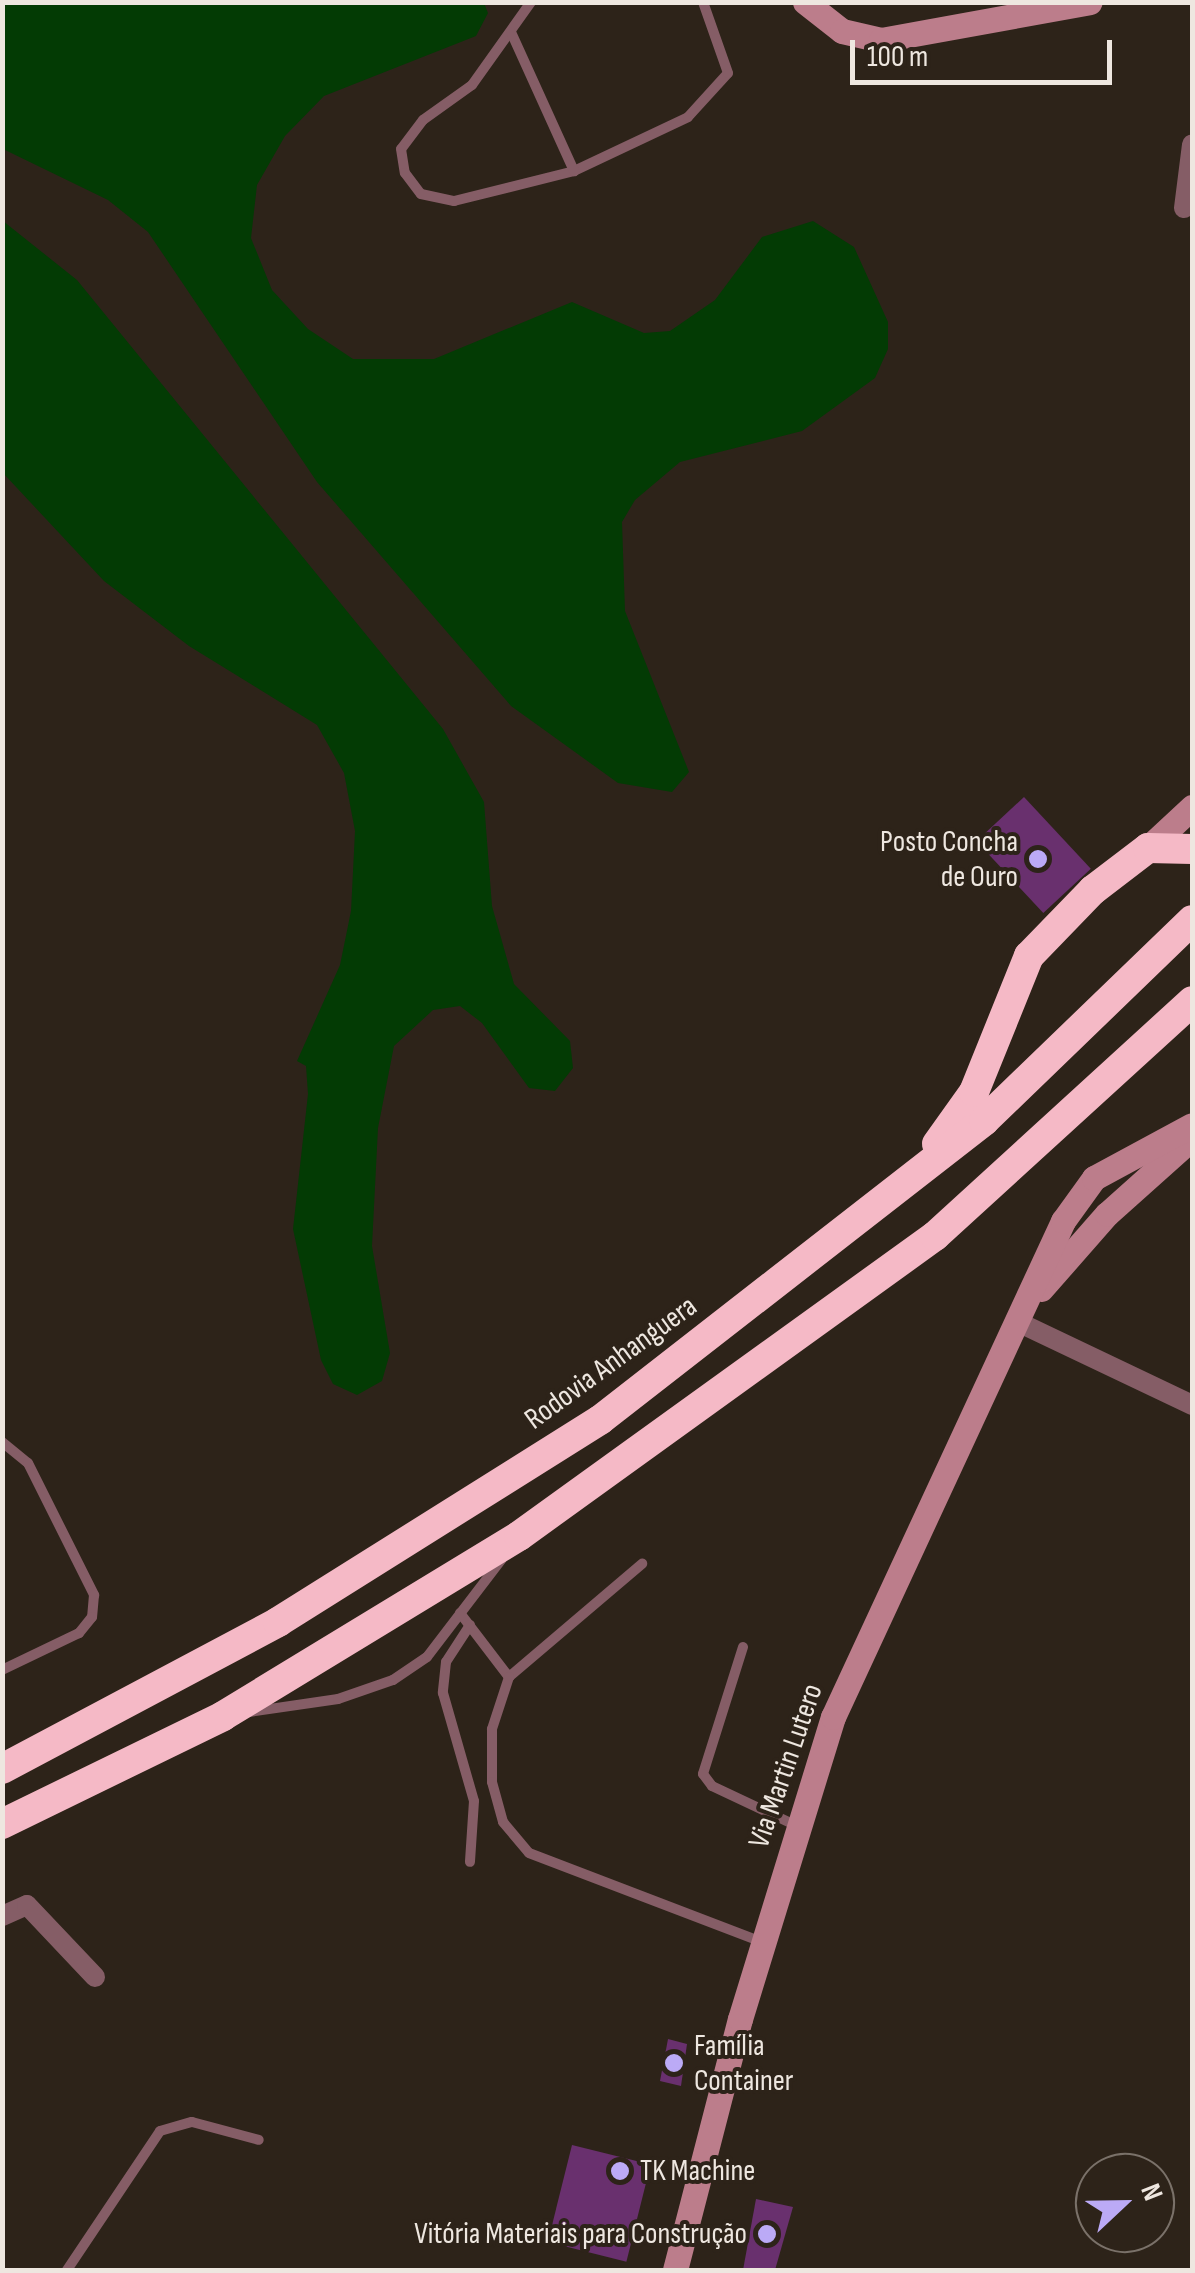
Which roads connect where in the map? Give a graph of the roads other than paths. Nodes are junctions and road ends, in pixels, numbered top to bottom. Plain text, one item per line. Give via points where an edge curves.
1 (530, 2) edge
2 (704, 2) edge
3 (805, 2) edge
4 (1090, 2) edge
5 (517, 8) edge
6 (511, 32) junction
7 (1192, 145) edge
8 (574, 171) junction
9 (1184, 208) dead end
10 (1192, 807) edge
11 (1148, 848) junction
12 (1192, 849) edge
13 (1192, 920) edge
14 (1192, 1000) edge
15 (1192, 1125) edge
16 (1192, 1138) edge
17 (1088, 1184) junction
18 (878, 1209) junction
19 (1111, 1210) junction
20 (1022, 1315) junction
21 (1192, 1405) edge
22 (2, 1442) edge
23 (519, 1536) junction
24 (642, 1564) dead end
25 (460, 1614) junction
26 (470, 1624) junction
27 (743, 1647) dead end
28 (2, 1670) edge
29 (509, 1677) junction
30 (223, 1716) junction
31 (2, 1768) edge
32 (10, 1822) edge
33 (798, 1826) junction
34 (470, 1862) dead end
35 (2, 1916) edge
36 (763, 1943) junction
37 (96, 1976) dead end
38 (259, 2140) dead end
39 (67, 2270) edge
40 (675, 2270) edge

1 - 5 lane
2 - 8 lane via 728,73 721,89 688,117
3 - 4 street via 842,31 881,40
5 - 6 lane
6 - 8 lane
6 - 8 lane via 472,84 423,120 402,149 405,174 421,194 454,201
7 - 9 street
10 - 11 street
11 - 12 highway
11 - 18 highway via 1093,890 1029,956 964,1109
13 - 18 highway, Rodovia Anhanguera via 984,1121
14 - 23 highway via 935,1236
15 - 17 street
16 - 19 street, Via Martin Lutero
17 - 19 street via 1110,1188
17 - 20 street, Via Martin Lutero
18 - 31 highway, Rodovia Anhanguera via 600,1420 278,1622
19 - 20 street, Via Martin Lutero
20 - 21 street
20 - 33 street, Via Martin Lutero via 832,1716
22 - 28 lane via 28,1464 94,1595 92,1617 79,1633
23 - 25 lane
23 - 30 highway
24 - 29 lane
25 - 26 lane
25 - 30 lane via 427,1657 394,1680 338,1699
26 - 29 lane
26 - 34 lane via 446,1662 443,1694 474,1801
27 - 33 lane via 702,1774 712,1786
29 - 36 lane via 492,1730 492,1782 503,1822 529,1853
30 - 32 highway
33 - 36 street, Via Martin Lutero
35 - 37 street via 27,1906
36 - 40 street, Via Martin Lutero
38 - 39 lane via 192,2122 160,2132

